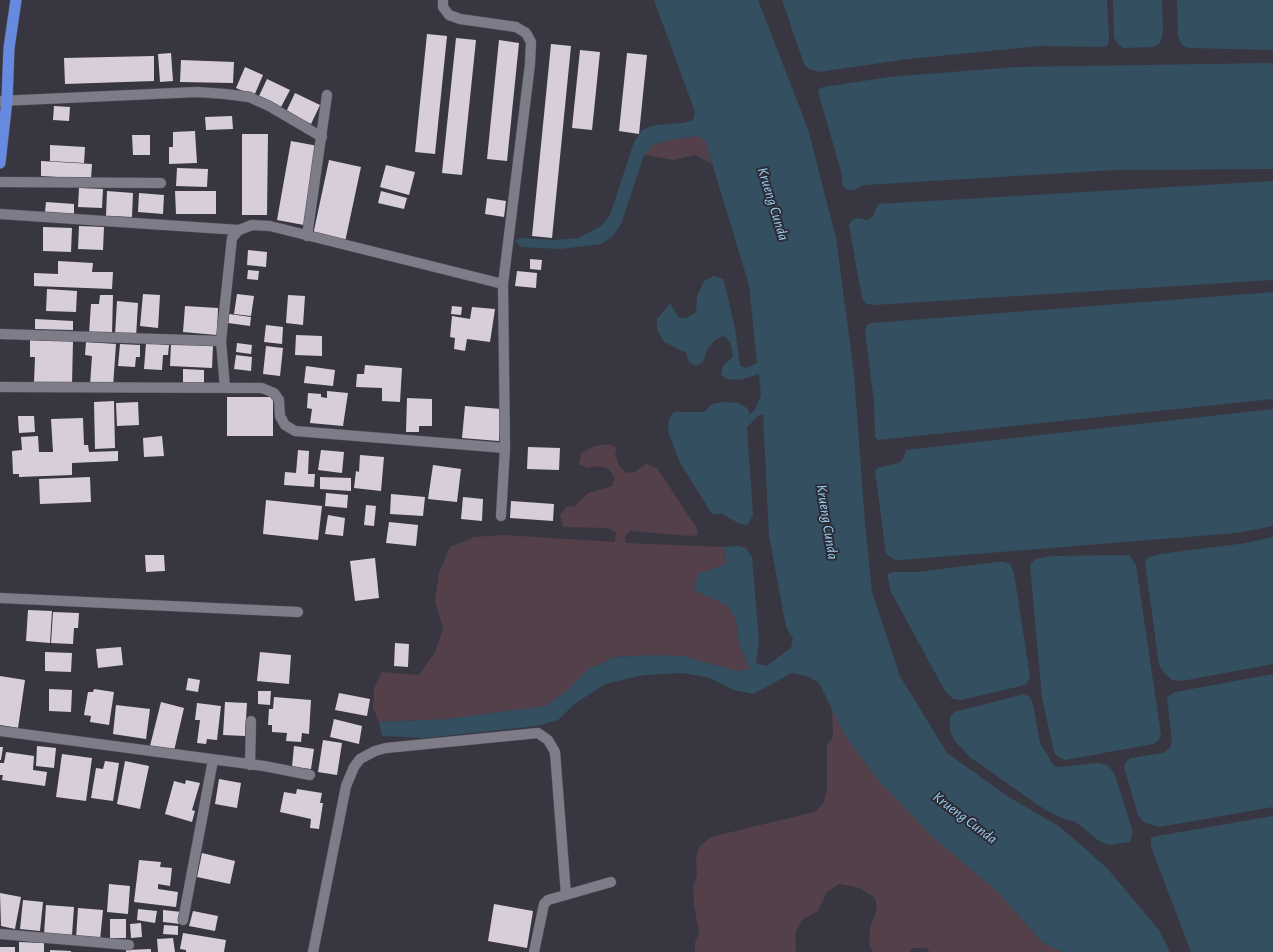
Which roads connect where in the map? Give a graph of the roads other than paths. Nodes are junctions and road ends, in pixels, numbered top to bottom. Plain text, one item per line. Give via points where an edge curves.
1 (16, 0) edge
2 (443, 0) edge
3 (327, 95) dead end
4 (4, 100) edge
5 (322, 137) junction
6 (0, 164) edge
7 (0, 182) edge
8 (161, 183) dead end
9 (0, 214) edge
10 (239, 230) junction
11 (307, 236) junction
12 (503, 284) junction
13 (0, 334) edge
14 (221, 341) junction
15 (0, 387) edge
16 (225, 388) junction
17 (505, 448) junction
18 (501, 516) dead end
19 (0, 598) edge
20 (298, 612) dead end
21 (251, 721) dead end
22 (0, 731) edge
23 (213, 760) junction
24 (250, 764) junction
25 (310, 775) dead end
26 (611, 882) dead end
27 (566, 895) junction
28 (184, 920) dead end
29 (0, 934) edge
30 (129, 945) dead end
31 (313, 952) edge
32 (534, 952) edge

1 - 4 highway
2 - 12 street via 443,7 449,15 516,27 526,33 531,42
3 - 5 street
4 - 5 street via 182,93 225,94 249,98 269,106
4 - 6 highway
5 - 11 street
7 - 8 street
9 - 10 street
10 - 11 street via 252,225 270,226
10 - 14 street via 232,238
11 - 12 street
12 - 17 street
13 - 14 street
14 - 16 street
15 - 16 street
16 - 17 street via 262,388 274,392 279,400 280,416 285,425 295,431
17 - 18 street
19 - 20 street
21 - 24 street
22 - 23 street
23 - 24 street
23 - 28 street
24 - 25 street
26 - 27 street
27 - 31 street via 555,752 548,740 538,733 386,748 360,759 346,786
27 - 32 street via 548,900 544,904
29 - 30 street

